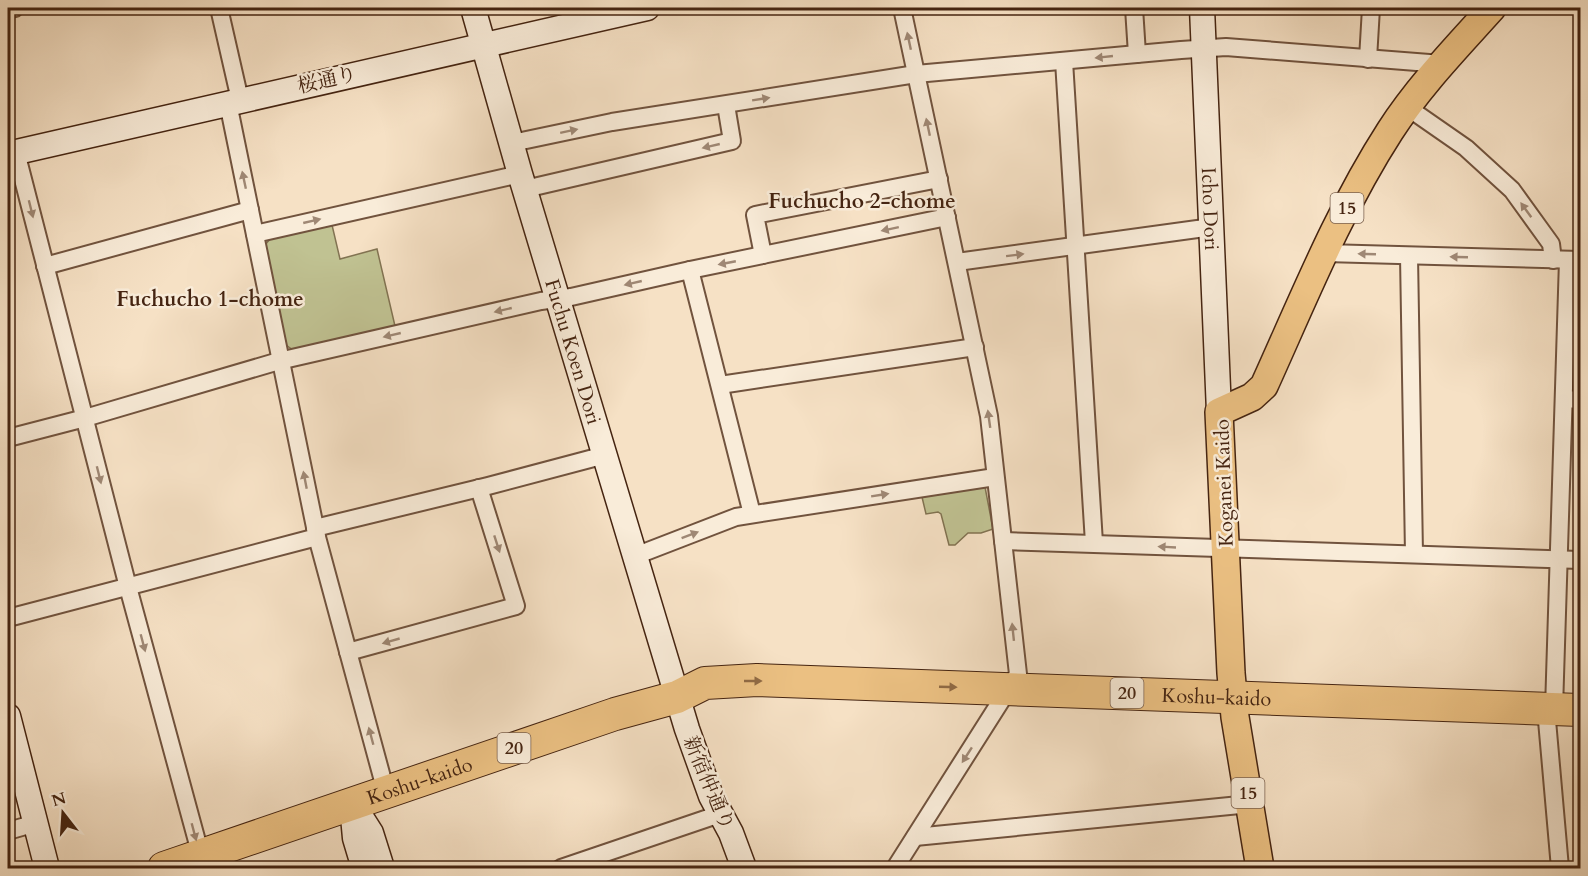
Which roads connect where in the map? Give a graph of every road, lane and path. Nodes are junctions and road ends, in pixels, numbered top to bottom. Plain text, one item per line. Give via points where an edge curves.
1 (15, 8) edge
2 (219, 8) edge
3 (473, 8) edge
4 (647, 8) edge
5 (902, 8) edge
6 (1134, 8) edge
7 (1202, 8) edge
8 (1371, 8) edge
9 (1492, 8) edge
10 (8, 9) edge
11 (483, 45) junction
12 (1204, 48) junction
13 (1137, 54) junction
14 (1368, 59) junction
15 (1064, 61) junction
16 (1442, 64) junction
17 (916, 74) junction
18 (234, 101) junction
19 (726, 105) junction
20 (1407, 107) junction
21 (512, 143) junction
22 (12, 153) edge
23 (939, 179) junction
24 (522, 181) junction
25 (250, 210) junction
26 (947, 217) junction
27 (1212, 227) junction
28 (255, 234) junction
29 (1075, 247) junction
30 (1325, 253) junction
31 (763, 255) junction
32 (1409, 256) junction
33 (1567, 260) edge
34 (957, 262) junction
35 (45, 266) junction
36 (690, 270) junction
37 (558, 299) junction
38 (975, 347) junction
39 (279, 361) junction
40 (720, 385) junction
41 (1572, 400) edge
42 (1219, 412) junction
43 (85, 418) junction
44 (8, 438) edge
45 (605, 455) junction
46 (995, 477) junction
47 (479, 488) junction
48 (752, 514) junction
49 (316, 532) junction
50 (1003, 541) junction
51 (1094, 543) junction
52 (1225, 548) junction
53 (1414, 554) junction
54 (635, 555) junction
55 (1559, 559) junction
56 (1581, 560) edge
57 (128, 587) junction
58 (8, 618) edge
59 (348, 652) junction
60 (677, 697) junction
61 (1004, 699) junction
62 (1234, 707) junction
63 (1557, 714) edge
64 (8, 716) edge
65 (1581, 727) edge
66 (386, 792) junction
67 (352, 803) junction
68 (1250, 804) junction
69 (720, 814) junction
70 (36, 823) junction
71 (8, 831) edge
72 (915, 837) junction
73 (201, 856) junction
74 (47, 868) edge
75 (164, 868) edge
76 (364, 868) edge
77 (382, 868) edge
78 (561, 868) edge
79 (744, 868) edge
80 (896, 868) edge
81 (1260, 868) edge
82 (1560, 868) edge

1 - 10 street
2 - 18 street
3 - 11 street, Fuchu Koen Dori
4 - 11 street, 桜通り
17 -> 5 street
6 - 13 street
7 - 12 street, Icho Dori
8 - 14 street
9 - 16 main road, Koganei Kaido / 15
11 - 18 street, 桜通り
11 - 21 street, Fuchu Koen Dori
12 - 13 street
12 - 14 street
12 - 27 street, Icho Dori
13 -> 15 street
14 - 16 street
15 - 17 street
15 - 29 street
16 - 20 main road, Koganei Kaido / 15
19 -> 17 street
23 -> 17 street
18 - 22 street, 桜通り
25 -> 18 street
21 -> 19 street via 612,122
19 -> 24 street via 732,141
20 - 30 main road, Koganei Kaido / 15 via 1358,185
33 -> 20 street via 1512,190 1466,148
21 - 24 street, Fuchu Koen Dori
22 -> 35 street
23 - 26 street
23 - 31 street via 755,215
28 -> 24 street
24 - 37 street, Fuchu Koen Dori
25 - 28 street
25 - 35 street
26 -> 31 street
26 - 34 street
27 - 29 street
27 - 42 street, Icho Dori
28 - 39 street
34 -> 29 street
29 - 51 street
32 -> 30 street
30 - 42 main road, Koganei Kaido / 15 via 1264,386 1252,397
31 -> 36 street
33 -> 32 street
32 - 53 street
33 - 41 street
34 - 38 street
35 - 43 street
36 -> 37 street
36 - 40 street
37 -> 39 street
37 - 45 street, Fuchu Koen Dori
38 - 40 street
46 -> 38 street via 989,416
39 - 43 street
49 -> 39 street
40 - 48 street
41 - 55 street
42 - 52 main road, Koganei Kaido / 15
43 - 44 street
43 -> 57 street
45 - 47 street
45 - 54 street, Fuchu Koen Dori
48 -> 46 street
46 - 50 street
47 - 49 street
47 -> 59 street via 516,606
54 -> 48 street
49 - 57 street
49 - 59 street
50 - 51 street
61 -> 50 street via 1018,674
52 -> 51 street
52 - 53 street
52 - 62 main road, Koganei Kaido / 15
53 - 55 street
54 - 60 street, Fuchu Koen Dori
55 - 56 street
55 - 63 street
57 - 58 street
57 -> 73 street
66 -> 59 street
60 - 61 highway, Koshu-kaido / 20 via 705,682 740,681
60 - 66 highway, Koshu-kaido / 20 via 615,714
60 - 69 street, 新宿仲通り
61 - 62 highway, Koshu-kaido / 20
61 -> 72 street
62 - 63 highway, Koshu-kaido / 20
62 - 68 main road, Koganei Kaido / 15
63 - 65 highway, Koshu-kaido / 20
63 - 82 street
64 - 70 street
66 - 67 highway, Koshu-kaido / 20
67 - 73 highway, Koshu-kaido / 20
67 - 76 street via 355,838
67 - 77 street via 371,833
68 - 72 street
68 - 81 main road, Koganei Kaido / 15
69 - 78 street
69 - 79 street, 新宿仲通り
70 - 71 street
70 - 74 street
72 - 80 street
73 - 75 highway, Koshu-kaido / 20

